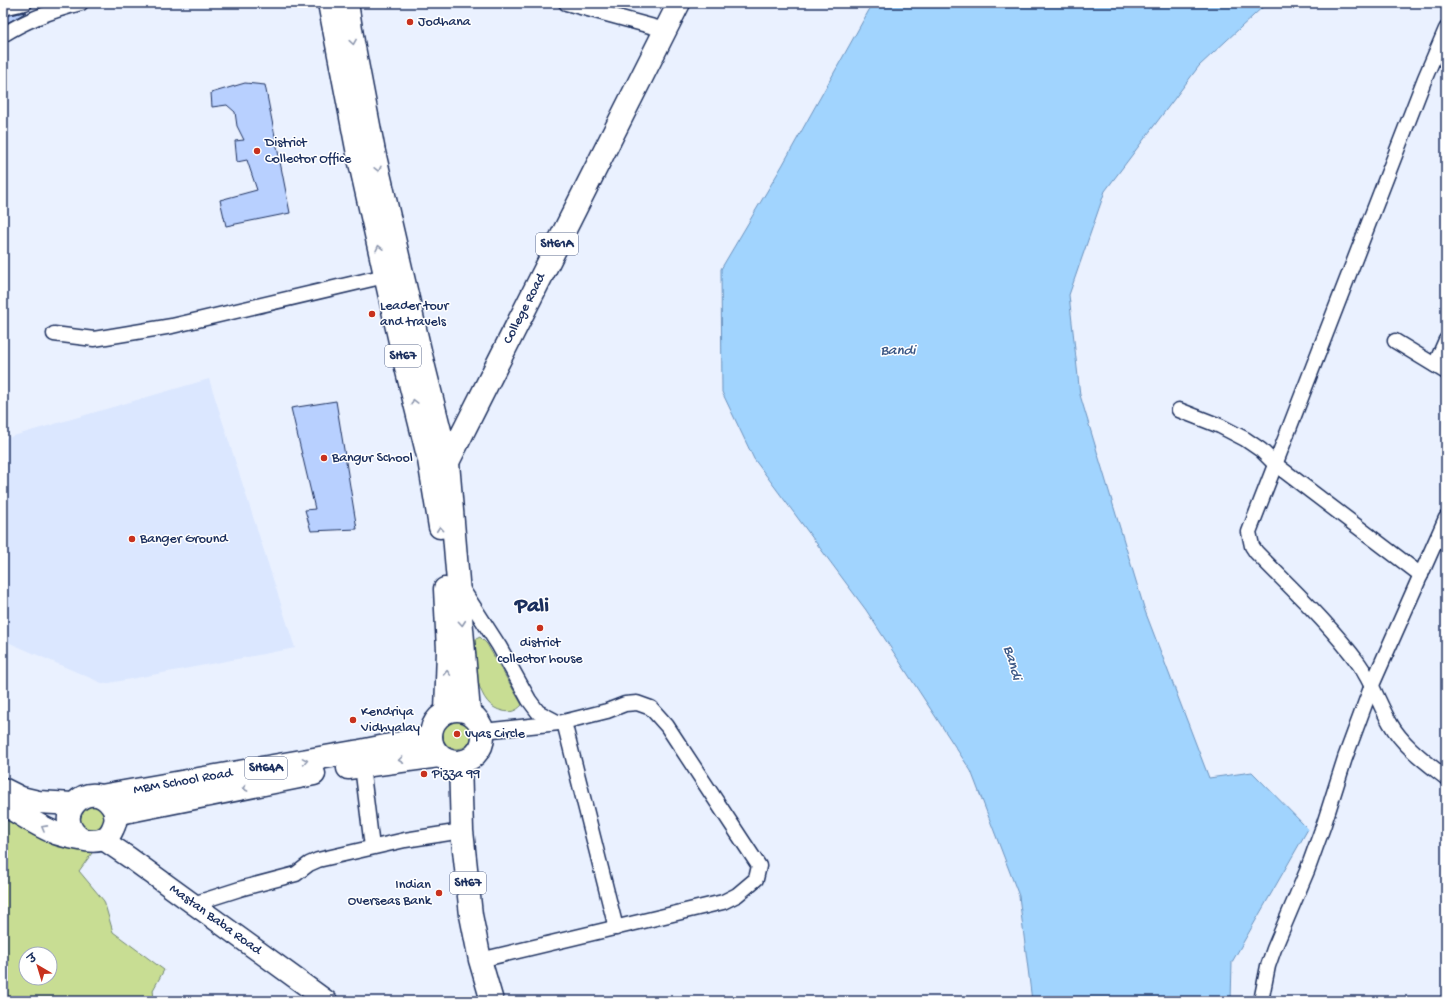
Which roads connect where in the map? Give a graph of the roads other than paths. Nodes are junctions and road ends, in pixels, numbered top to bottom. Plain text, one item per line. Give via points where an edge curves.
1 (25, 3) edge
2 (79, 3) edge
3 (329, 3) edge
4 (347, 3) edge
5 (566, 3) edge
6 (679, 3) edge
7 (59, 5) edge
8 (7, 6) edge
9 (1446, 29) edge
10 (665, 30) junction
11 (3, 35) edge
12 (386, 276) junction
13 (54, 334) dead end
14 (1446, 340) edge
15 (1395, 341) dead end
16 (1441, 368) edge
17 (1179, 410) dead end
18 (448, 463) junction
19 (1275, 464) junction
20 (434, 485) junction
21 (1446, 518) edge
22 (1421, 575) junction
23 (459, 584) junction
24 (1372, 685) junction
25 (446, 712) junction
26 (469, 712) junction
27 (561, 722) junction
28 (483, 731) junction
29 (443, 752) junction
30 (361, 758) junction
31 (1446, 778) edge
32 (3, 789) edge
33 (101, 796) junction
34 (3, 804) edge
35 (73, 804) junction
36 (115, 814) junction
37 (462, 831) junction
38 (92, 839) junction
39 (372, 847) junction
40 (193, 904) junction
41 (616, 928) junction
42 (480, 960) junction
43 (327, 1001) edge
44 (492, 1001) edge
45 (1261, 1001) edge

1 - 8 street
2 - 7 street
12 -> 3 main road, SH67 via 358,154
4 -> 18 main road, SH67 via 374,152
5 - 10 street
6 - 10 main road, College Road / SH61A
7 - 11 street
9 - 19 street
10 - 18 main road, College Road / SH61A
12 - 13 street via 172,326 94,338
20 -> 12 main road, SH67
14 - 16 street
15 - 16 street
17 - 19 street via 1220,426 1245,440 1261,450
18 - 20 main road, College Road / SH61A
18 - 23 main road, SH67
19 - 22 street
19 - 24 street via 1250,526 1252,546 1358,662
25 -> 20 main road, SH67 via 448,650 439,518
21 - 22 street
22 - 24 street
23 -> 26 main road, SH67
23 - 27 street via 499,646 529,700 538,712
24 - 31 street via 1399,736
24 - 45 street via 1344,758 1307,871 1268,966
25 - 26 main road via 454,709
25 - 29 main road, SH67 via 434,722 431,729
26 - 28 main road via 481,723
27 - 28 street
27 - 41 street
27 - 41 street via 637,702 651,708 667,726 759,866 756,879 737,895 722,902
28 - 29 main road via 482,746 473,757
29 - 30 main road, MBM School Road / SH64A
29 - 37 main road, SH67
33 -> 30 main road, MBM School Road / SH64A
30 -> 36 main road, MBM School Road / SH64A
30 - 39 street
32 - 35 main road via 21,798 38,802
33 - 35 main road, SH64A via 86,795
33 - 36 main road via 108,800
38 -> 34 main road via 52,832
35 - 38 main road via 69,824 76,835
36 - 38 main road via 113,829 108,835
37 - 39 street
37 - 42 main road, SH67 via 471,915
38 - 40 street, Mastan Baba Road via 130,858
39 - 40 street via 318,860 296,874
40 - 43 street, Mastan Baba Road
41 - 42 street
42 - 44 main road, SH67

